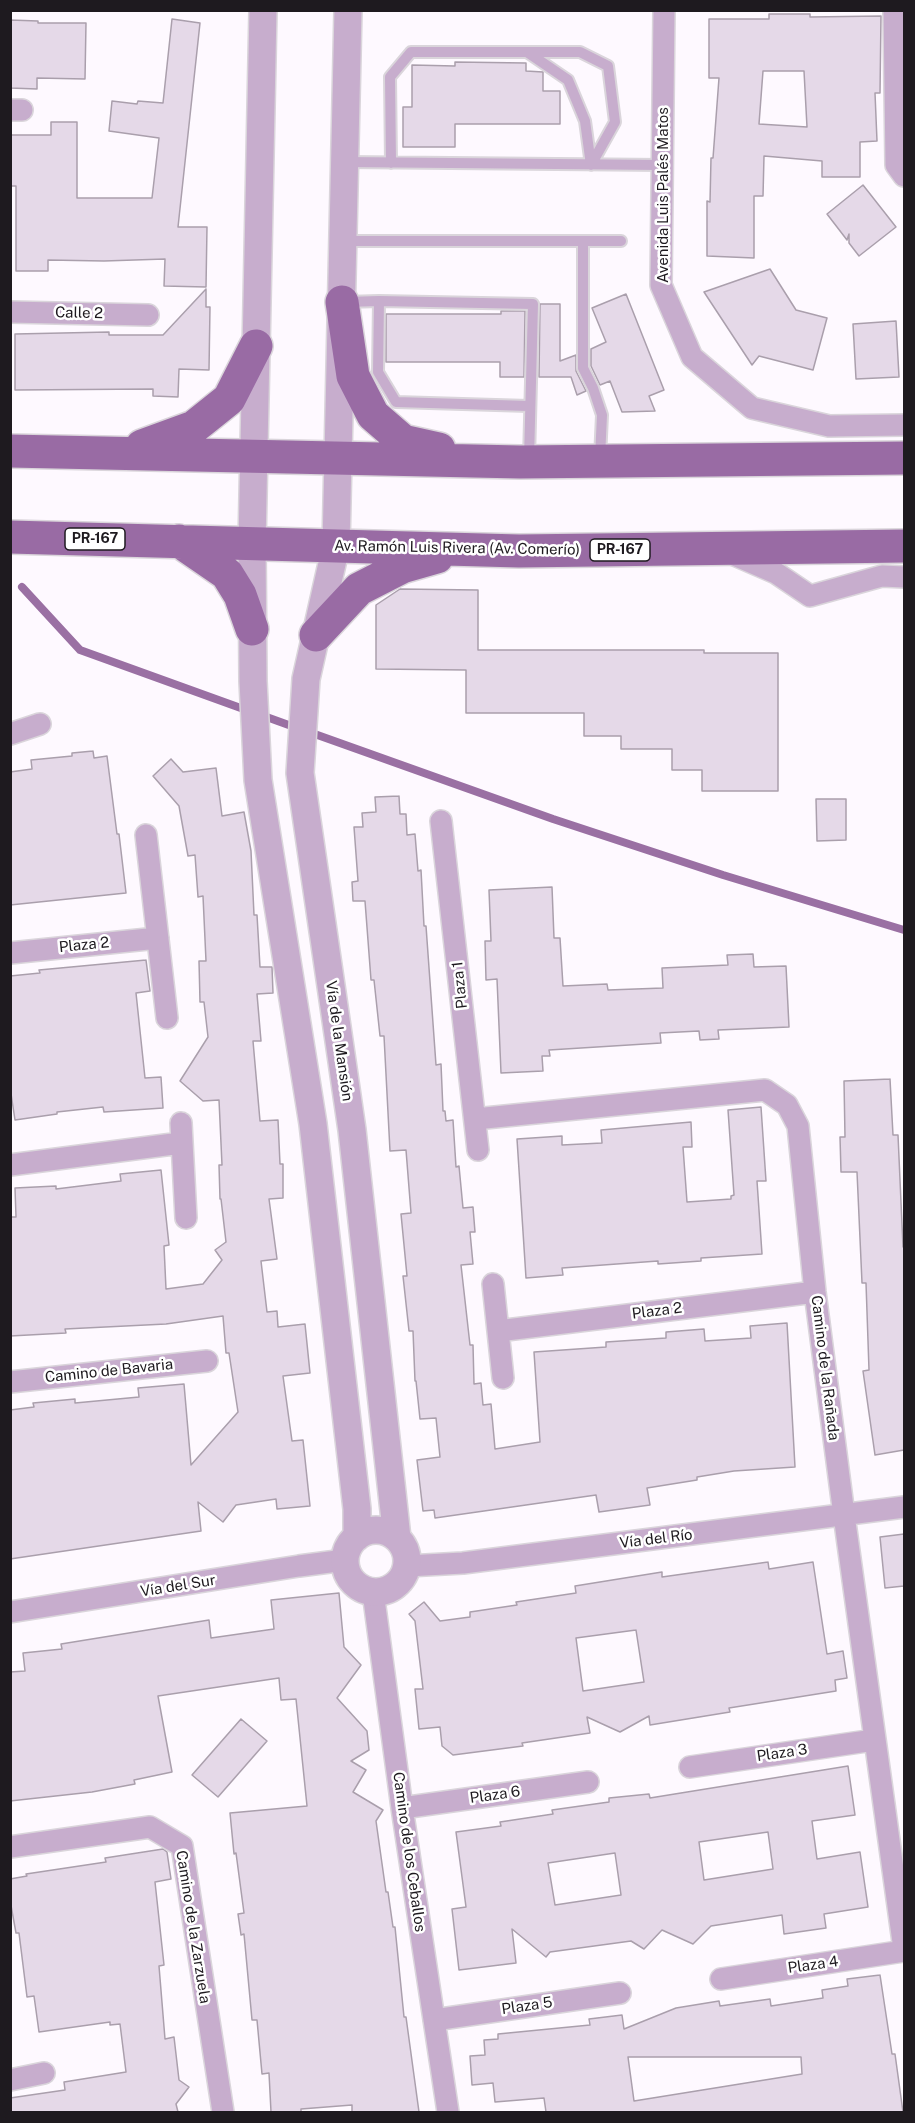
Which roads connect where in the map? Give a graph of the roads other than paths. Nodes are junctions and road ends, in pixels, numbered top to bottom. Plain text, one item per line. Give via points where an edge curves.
1 (263, 10) edge
2 (348, 10) edge
3 (664, 10) edge
4 (894, 10) edge
5 (527, 51) junction
6 (344, 162) junction
7 (391, 164) junction
8 (591, 165) junction
9 (662, 165) junction
10 (904, 176) edge
11 (342, 241) junction
12 (621, 241) dead end
13 (583, 242) junction
14 (379, 301) junction
15 (342, 302) junction
16 (10, 312) edge
17 (148, 315) dead end
18 (256, 346) junction
19 (529, 406) junction
20 (904, 425) edge
21 (10, 451) edge
22 (123, 453) junction
23 (254, 456) junction
24 (338, 458) junction
25 (904, 458) edge
26 (490, 461) junction
27 (600, 461) junction
28 (528, 462) junction
29 (10, 537) edge
30 (179, 541) junction
31 (252, 544) junction
32 (336, 546) junction
33 (904, 546) edge
34 (718, 548) junction
35 (465, 549) junction
36 (904, 577) edge
37 (252, 629) junction
38 (316, 635) junction
39 (40, 724) dead end
40 (10, 734) edge
41 (441, 821) dead end
42 (146, 835) dead end
43 (158, 938) junction
44 (10, 953) edge
45 (167, 1018) dead end
46 (475, 1119) junction
47 (478, 1150) dead end
48 (10, 1165) edge
49 (186, 1218) dead end
50 (493, 1284) dead end
51 (815, 1292) junction
52 (498, 1330) junction
53 (207, 1361) dead end
54 (503, 1378) dead end
55 (10, 1382) edge
56 (904, 1507) edge
57 (844, 1515) junction
58 (397, 1538) junction
59 (351, 1549) junction
60 (407, 1566) junction
61 (373, 1592) junction
62 (10, 1612) edge
63 (874, 1740) junction
64 (690, 1767) dead end
65 (588, 1782) dead end
66 (402, 1808) junction
67 (10, 1847) edge
68 (904, 1950) edge
69 (721, 1978) dead end
70 (620, 1993) dead end
71 (434, 2020) junction
72 (44, 2073) dead end
73 (10, 2080) edge
74 (223, 2112) edge
75 (448, 2112) edge

1 - 18 street
2 - 6 street, Vía de la Mansión
3 - 9 street, Avenida Luis Palés Matos
4 - 10 street via 896,165
5 - 7 lane via 411,51 390,77
5 - 8 lane via 568,80 585,121
5 - 8 lane via 580,51 608,66 615,122
6 - 7 lane
6 - 11 street, Vía de la Mansión
7 - 8 lane
8 - 9 lane
9 - 20 street, Avenida Luis Palés Matos via 661,285 692,357 752,408 829,426
11 - 13 lane
11 - 15 street, Vía de la Mansión
12 - 13 lane
13 - 27 lane via 583,368 602,415
14 - 15 lane
14 - 19 lane via 378,372 396,402
14 - 19 lane via 533,304
15 - 24 street, Vía de la Mansión
15 - 26 main road via 353,376 373,415 403,441
16 - 17 street, Calle 2
18 - 22 main road via 229,399 194,427
18 - 23 street
19 - 28 lane
21 - 22 main road
22 - 23 main road
23 - 24 main road
23 - 31 street
24 - 26 main road
24 - 32 street, Vía de la Mansión
25 - 27 main road
26 - 28 main road
27 - 28 main road
29 - 30 main road, Av. Ramón Luis Rivera (Av. Comerío) / PR-167
30 - 31 main road, Av. Ramón Luis Rivera (Av. Comerío) / PR-167
30 - 37 main road via 227,574 240,595
31 - 32 main road, Av. Ramón Luis Rivera (Av. Comerío) / PR-167
31 - 37 street
32 - 35 main road, Av. Ramón Luis Rivera (Av. Comerío) / PR-167
32 - 38 street, Vía de la Mansión
33 - 34 main road, Av. Ramón Luis Rivera (Av. Comerío) / PR-167
34 - 35 main road, Av. Ramón Luis Rivera (Av. Comerío) / PR-167
34 - 36 street via 776,573 810,596 882,576
35 - 38 main road via 402,567 359,589
37 - 59 street via 258,780 313,1124 357,1509
38 - 58 street, Vía de la Mansión via 306,679 300,773 352,1130
39 - 40 street
41 - 46 street, Plaza 1
42 - 43 street
43 - 44 street, Plaza 2
43 - 45 street
46 - 47 street, Plaza 1
46 - 51 street, Camino de la Rañada via 765,1090 787,1105 798,1126
48 - 49 street via 181,1133
50 - 52 street
51 - 52 street, Plaza 2
51 - 57 street, Camino de la Rañada
52 - 54 street
53 - 55 street, Camino de Bavaria
56 - 57 street, Vía del Río
57 - 60 street, Vía del Río via 463,1563
57 - 63 street, Camino de la Rañada
58 - 59 street via 385,1531 370,1531
58 - 60 street via 405,1551
59 - 61 street via 347,1571 353,1582
59 - 62 street, Vía del Sur via 299,1566
60 - 61 street via 400,1581 388,1590
61 - 66 street, Camino de los Ceballos
63 - 64 street, Plaza 3
63 - 68 street, Camino de la Rañada
65 - 66 street, Plaza 6
66 - 71 street, Camino de los Ceballos
67 - 74 street, Camino de la Zarzuela via 150,1827 182,1846
68 - 69 street, Plaza 4
70 - 71 street, Plaza 5
71 - 75 street, Camino de los Ceballos
72 - 73 street

